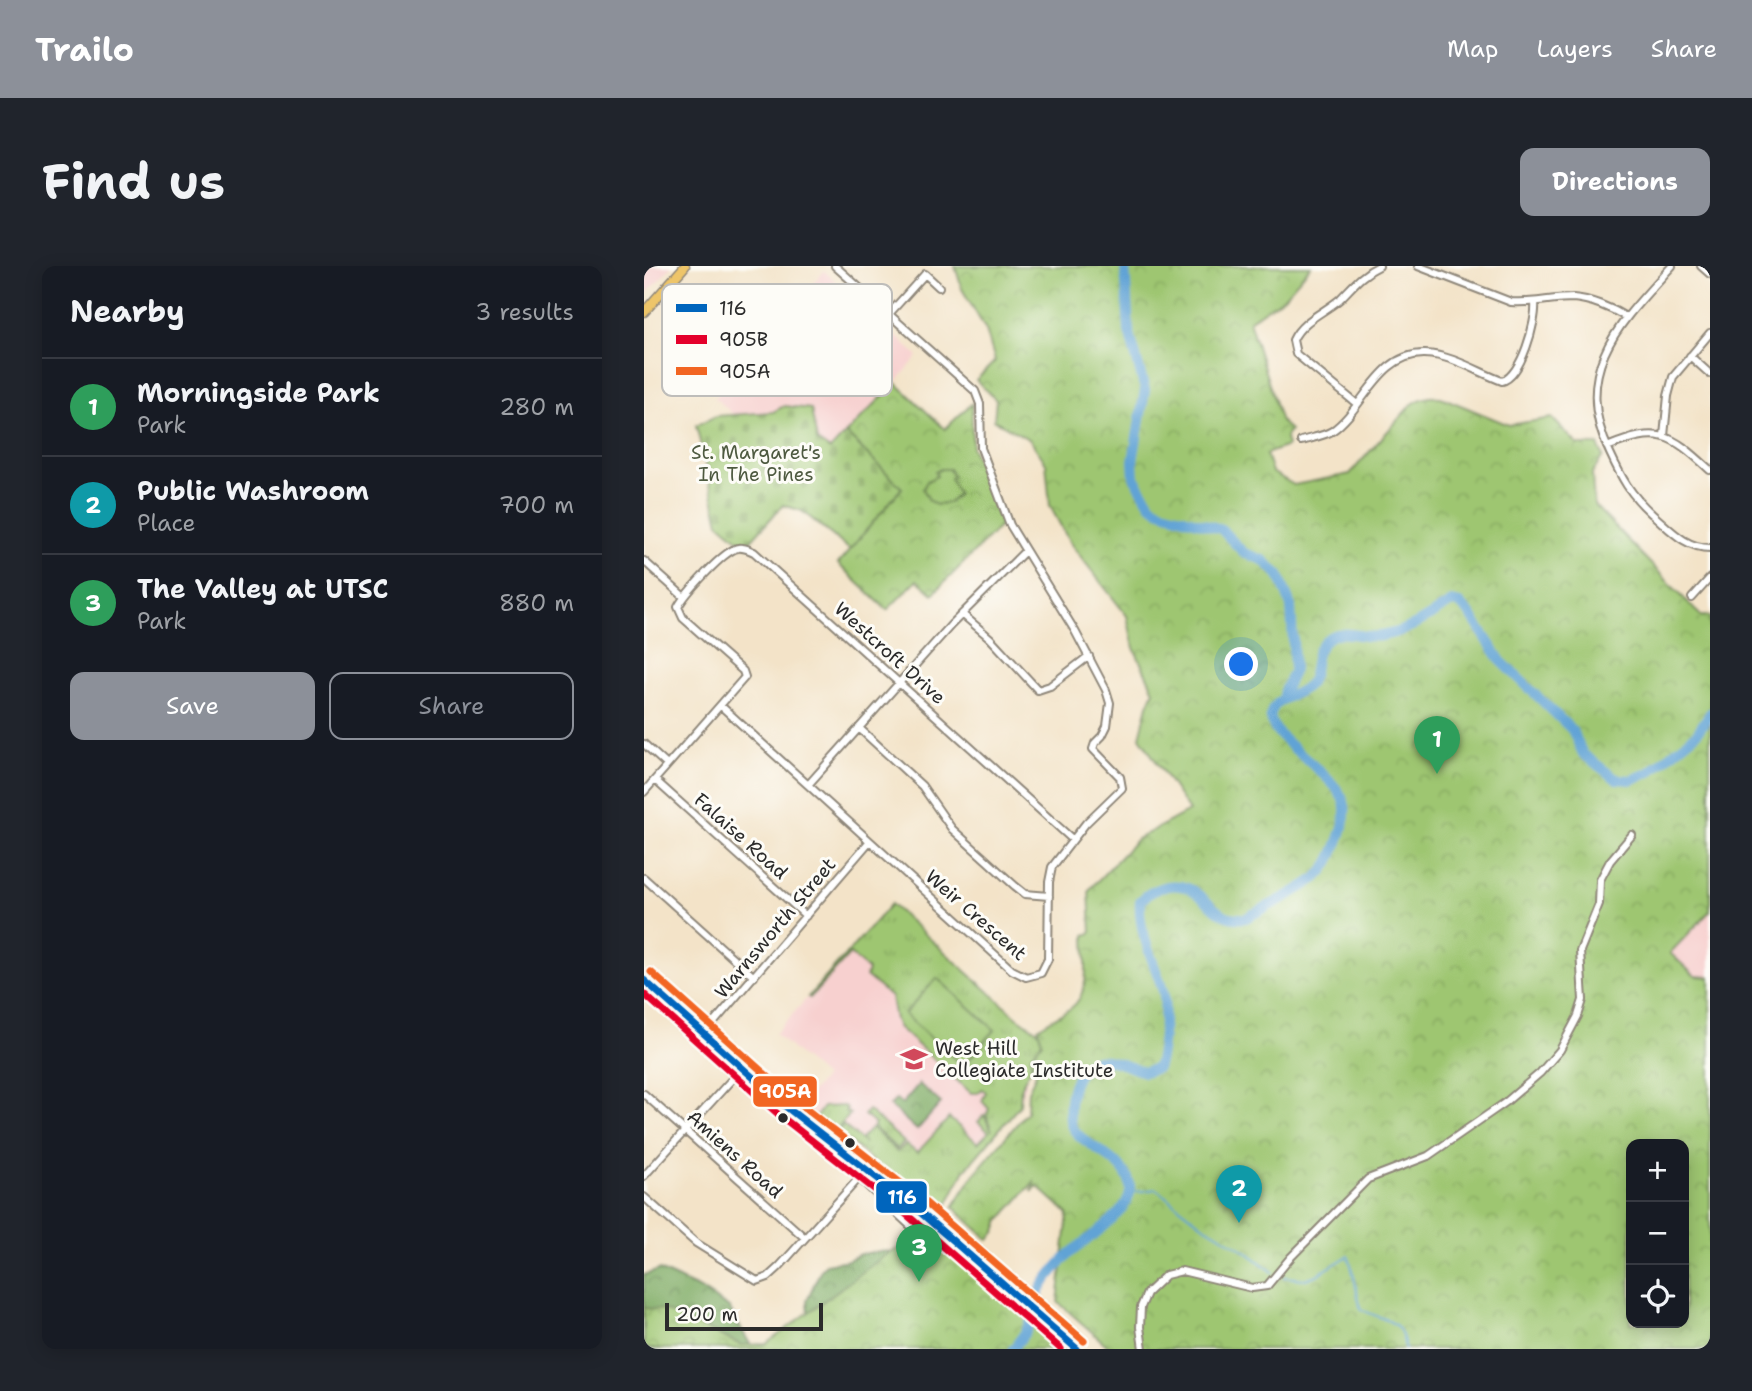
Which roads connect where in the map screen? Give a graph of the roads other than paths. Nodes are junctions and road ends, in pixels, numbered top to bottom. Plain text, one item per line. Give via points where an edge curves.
1 (685, 266) edge
2 (835, 266) edge
3 (1379, 266) edge
4 (1418, 266) edge
5 (1672, 266) edge
6 (1702, 266) edge
7 (1710, 274) edge
8 (669, 284) edge
9 (855, 284) edge
10 (939, 287) dead end
11 (662, 292) edge
12 (1535, 303) junction
13 (892, 311) edge
14 (644, 312) edge
15 (892, 317) edge
16 (1626, 317) junction
17 (1710, 333) edge
18 (1690, 356) junction
19 (1710, 374) edge
20 (1357, 404) junction
21 (1664, 436) junction
22 (1301, 441) dead end
23 (1607, 447) junction
24 (1710, 470) edge
25 (1710, 548) edge
26 (1025, 551) junction
27 (644, 561) edge
28 (1710, 578) edge
29 (684, 597) junction
30 (1692, 598) dead end
31 (962, 614) junction
32 (1089, 656) junction
33 (900, 683) junction
34 (721, 706) junction
35 (859, 728) junction
36 (644, 744) edge
37 (667, 765) junction
38 (655, 780) junction
39 (808, 785) junction
40 (644, 792) edge
41 (1632, 835) dead end
42 (1072, 839) junction
43 (869, 842) junction
44 (644, 878) edge
45 (1049, 896) junction
46 (806, 916) junction
47 (754, 977) junction
48 (644, 980) edge
49 (704, 1034) junction
50 (743, 1067) junction
51 (644, 1094) edge
52 (685, 1131) junction
53 (644, 1176) edge
54 (644, 1197) edge
55 (914, 1229) dead end
56 (805, 1238) junction
57 (1077, 1349) edge
58 (1143, 1349) edge

1 - 8 main road
2 - 9 street
3 - 20 street via 1300,328 1293,340 1296,354
4 - 12 street via 1511,302
5 - 16 street
6 - 7 street
10 - 13 street via 925,274
11 - 14 main road
12 - 16 street via 1573,298
12 - 20 street via 1528,341 1507,380 1440,356 1416,355 1385,369
15 - 26 street, Weir Crescent via 978,397 981,447 1010,525
16 - 23 street via 1599,369 1598,422
17 - 18 street
18 - 19 street
18 - 21 street via 1670,385
20 - 22 street via 1331,432
21 - 23 street via 1645,435
21 - 24 street
23 - 25 street via 1641,505 1680,539
26 - 31 street
26 - 32 street, Weir Crescent
27 - 29 street
28 - 30 street
29 - 33 street, Westcroft Drive via 726,554 746,548
29 - 34 street via 678,607 683,618 745,674
31 - 32 street via 1038,690
31 - 33 street
32 - 42 street, Weir Crescent via 1110,703 1107,726 1093,749 1119,777 1122,788
33 - 35 street
33 - 42 street, Westcroft Drive
34 - 37 street
34 - 39 street, Weir Crescent
35 - 39 street
35 - 45 street via 922,786 952,829 1015,886 1025,894
36 - 37 street
37 - 38 street
38 - 40 street
38 - 46 street, Falaise Road
39 - 43 street, Weir Crescent
41 - 58 street via 1609,860 1601,880 1599,904 1580,951 1583,1000 1578,1016 1560,1050 1540,1073 1428,1156 1367,1180 1264,1287 1182,1271 1166,1275 1147,1293 1141,1307
42 - 45 street, Weir Crescent via 1052,867
43 - 45 street, Weir Crescent via 1012,970 1026,977 1046,967
43 - 46 street, Warnsworth Street
44 - 47 street
46 - 47 street, Warnsworth Street
47 - 49 street, Warnsworth Street
48 - 49 main road
49 - 50 main road
50 - 52 street
50 - 57 main road
51 - 52 street, Amiens Road
52 - 53 street
52 - 56 street, Amiens Road
54 - 56 street via 696,1243 757,1281 768,1276
55 - 56 street via 859,1178

